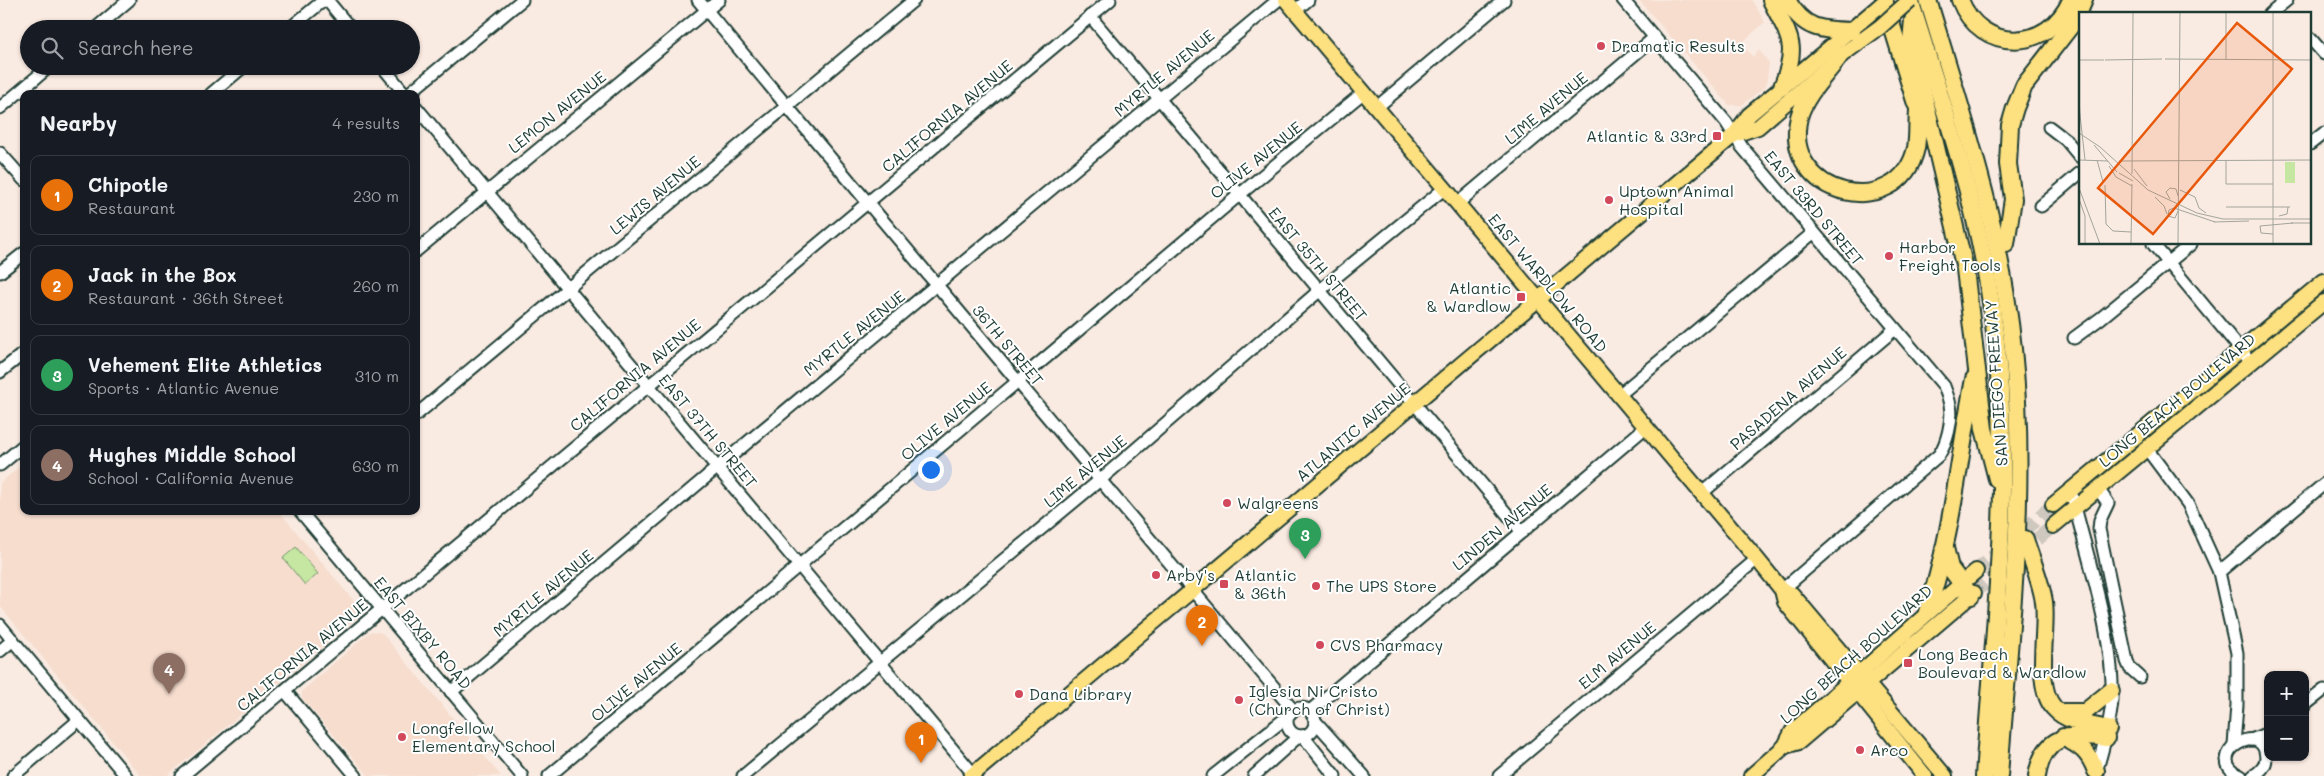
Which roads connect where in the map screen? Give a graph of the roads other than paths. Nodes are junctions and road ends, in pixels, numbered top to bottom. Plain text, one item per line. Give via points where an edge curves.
1 (129, 0) edge
2 (325, 0) edge
3 (522, 0) edge
4 (698, 0) edge
5 (719, 0) edge
6 (914, 0) edge
7 (1110, 0) edge
8 (1278, 0) edge
9 (1308, 0) edge
10 (1504, 0) edge
11 (1622, 0) edge
12 (1771, 0) edge
13 (1787, 0) edge
14 (1928, 0) edge
15 (1937, 0) edge
16 (1960, 0) edge
17 (2071, 0) edge
18 (2084, 0) edge
19 (2282, 1) edge
20 (1883, 3) edge
21 (1914, 3) edge
22 (1291, 5) edge
23 (707, 10) junction
24 (2272, 12) edge
25 (2289, 12) edge
26 (1090, 16) junction
27 (106, 20) edge
28 (300, 20) edge
29 (343, 20) edge
30 (1852, 31) junction
31 (1654, 38) junction
32 (2312, 40) edge
33 (2324, 54) edge
34 (1839, 57) junction
35 (39, 75) edge
36 (234, 75) edge
37 (390, 75) edge
38 (1782, 87) junction
39 (21, 90) edge
40 (217, 90) edge
41 (403, 90) edge
42 (412, 90) edge
43 (20, 91) edge
44 (1364, 92) junction
45 (1158, 98) junction
46 (788, 106) junction
47 (1377, 107) junction
48 (0, 108) edge
49 (1918, 110) junction
50 (420, 112) edge
51 (2049, 127) dead end
52 (2324, 133) edge
53 (1734, 135) junction
54 (2312, 142) edge
55 (0, 152) edge
56 (2079, 156) edge
57 (4, 167) edge
58 (2079, 174) edge
59 (20, 177) edge
60 (1445, 188) junction
61 (487, 191) junction
62 (1239, 195) junction
63 (869, 203) junction
64 (1458, 203) junction
65 (2041, 206) dead end
66 (1956, 230) junction
67 (1813, 233) junction
68 (2006, 244) junction
69 (2154, 245) edge
70 (2190, 245) edge
71 (420, 248) edge
72 (20, 255) edge
73 (2168, 263) junction
74 (0, 272) edge
75 (2324, 281) edge
76 (937, 286) junction
77 (568, 288) junction
78 (1319, 291) junction
79 (1538, 298) junction
80 (2324, 302) edge
81 (1895, 329) junction
82 (2074, 338) dead end
83 (20, 355) edge
84 (2246, 356) junction
85 (1977, 362) junction
86 (0, 372) edge
87 (1018, 383) junction
88 (649, 385) junction
89 (1619, 395) junction
90 (1414, 404) junction
91 (420, 412) edge
92 (1646, 427) junction
93 (20, 448) edge
94 (2147, 449) junction
95 (0, 465) edge
96 (718, 467) junction
97 (1100, 480) junction
98 (2324, 484) edge
99 (2098, 489) junction
100 (2071, 491) junction
101 (1702, 493) junction
102 (2003, 504) junction
103 (2053, 505) tunnel mouth
104 (2075, 508) junction
105 (303, 515) edge
106 (2053, 526) tunnel mouth
107 (1522, 532) junction
108 (2025, 539) junction
109 (1944, 542) junction
110 (1757, 559) junction
111 (799, 566) junction
112 (1976, 570) tunnel mouth
113 (2219, 572) junction
114 (1192, 589) junction
115 (1782, 590) junction
116 (1968, 591) junction
117 (382, 610) junction
118 (1927, 612) junction
119 (0, 625) edge
120 (13, 640) junction
121 (0, 651) edge
122 (880, 663) junction
123 (1854, 677) junction
124 (2140, 678) dead end
125 (1863, 688) junction
126 (2324, 690) edge
127 (285, 691) junction
128 (2111, 691) junction
129 (451, 692) junction
130 (2309, 702) edge
131 (2056, 710) junction
132 (1290, 714) junction
133 (1312, 716) junction
134 (2237, 717) junction
135 (79, 720) junction
136 (2107, 734) junction
137 (2264, 734) edge
138 (1301, 736) junction
139 (2063, 737) junction
140 (2248, 740) junction
141 (2234, 745) junction
142 (1785, 746) junction
143 (2264, 747) edge
144 (2265, 761) edge
145 (2265, 764) junction
146 (2095, 773) edge
147 (2235, 774) edge
148 (973, 775) edge
149 (13, 776) edge
150 (126, 776) edge
151 (182, 776) edge
152 (356, 776) edge
153 (522, 776) edge
154 (549, 776) edge
155 (743, 776) edge
156 (1213, 776) edge
157 (1254, 776) edge
158 (1334, 776) edge
159 (1364, 776) edge
160 (1498, 776) edge
161 (1751, 776) edge
162 (1925, 776) edge
163 (1945, 776) edge
164 (1984, 776) edge
165 (1994, 776) edge
166 (1999, 776) edge
167 (2009, 776) edge
168 (2037, 776) edge
169 (2253, 776) edge
170 (2272, 776) edge

1 - 27 street
2 - 28 street
2 - 29 street
3 - 42 street
4 - 23 street, 36TH STREET
5 - 23 street, LEMON AVENUE
6 - 46 street, LEWIS AVENUE
7 - 26 street, CALIFORNIA AVENUE
8 - 45 street, MYRTLE AVENUE
9 - 22 street
10 - 47 street
11 - 31 street, EAST 33RD STREET
12 - 38 highway via 1791,44 1790,66
13 - 30 highway via 1799,18 1815,28
14 - 166 highway via 2000,256 2013,349 2018,496
15 - 68 highway, SAN DIEGO FREEWAY via 1979,137
16 - 17 highway via 1968,15 1983,30 2017,40 2048,30 2064,14
18 - 68 highway via 2076,19 2024,86 2015,108 2010,125 2008,164 2013,199
19 - 24 street
19 - 25 street
20 - 30 main road, ATLANTIC AVENUE
20 - 49 highway
21 - 34 main road, ATLANTIC AVENUE, bridge
21 - 66 highway via 1912,42
21 - 102 highway, SAN DIEGO FREEWAY via 1965,175 1990,291 2001,397
22 - 44 main road, EAST WARDLOW ROAD
23 - 46 street, 36TH STREET
23 - 61 street, LEMON AVENUE
26 - 45 street, EAST 35TH STREET
26 - 63 street, CALIFORNIA AVENUE
30 - 38 main road, ATLANTIC AVENUE
31 - 53 street, EAST 33RD STREET
31 - 64 street, LIME AVENUE
32 - 33 street
34 - 49 highway via 1806,102 1798,126 1802,158 1826,185 1842,192 1859,194 1891,184 1903,173 1916,148
34 - 53 main road, ATLANTIC AVENUE via 1758,127
35 - 39 street
36 - 40 street
37 - 41 street
38 - 53 main road, ATLANTIC AVENUE via 1748,115
43 - 48 street
44 - 47 main road, EAST WARDLOW ROAD
44 - 62 street, OLIVE AVENUE
45 - 62 street, EAST 35TH STREET
45 - 76 street, MYRTLE AVENUE
46 - 63 street, 36TH STREET
46 - 77 street, LEWIS AVENUE
47 - 60 main road, EAST WARDLOW ROAD
49 - 66 highway via 1940,192
50 - 61 street, EAST 37TH STREET
51 - 56 street
52 - 54 street
53 - 67 street, EAST 33RD STREET
53 - 79 main road, ATLANTIC AVENUE
55 - 57 street
57 - 59 street
58 - 65 street
60 - 64 main road, EAST WARDLOW ROAD
60 - 78 street, LIME AVENUE
61 - 71 street, LEMON AVENUE
61 - 77 street, EAST 37TH STREET
62 - 78 street, EAST 35TH STREET
62 - 87 street, OLIVE AVENUE
63 - 76 street, 36TH STREET
63 - 88 street, CALIFORNIA AVENUE
64 - 79 main road, EAST WARDLOW ROAD
66 - 85 highway via 1965,268
67 - 81 street, EAST 33RD STREET
67 - 89 street
68 - 108 highway, SAN DIEGO FREEWAY via 2025,389
69 - 73 street
70 - 73 street
72 - 74 street
73 - 82 street
73 - 84 street
75 - 84 main road, LONG BEACH BOULEVARD
76 - 87 street, 36TH STREET
76 - 96 street, MYRTLE AVENUE
77 - 88 street, EAST 37TH STREET
77 - 91 street, LEWIS AVENUE
78 - 90 street, EAST 35TH STREET
78 - 97 street, LIME AVENUE
79 - 89 main road, EAST WARDLOW ROAD
79 - 90 main road, ATLANTIC AVENUE
80 - 84 main road, LONG BEACH BOULEVARD
81 - 101 street, PASADENA AVENUE
81 - 115 street, EAST 33RD STREET via 1944,386 1951,406 1944,447 1939,455
83 - 86 street
84 - 94 main road, LONG BEACH BOULEVARD
84 - 100 main road, LONG BEACH BOULEVARD
85 - 102 highway via 1984,429
85 - 109 highway
87 - 97 street, 36TH STREET
87 - 111 street, OLIVE AVENUE
88 - 96 street, EAST 37TH STREET
88 - 117 street, CALIFORNIA AVENUE
89 - 92 main road, EAST WARDLOW ROAD
90 - 107 street, EAST 35TH STREET
90 - 114 main road, ATLANTIC AVENUE
92 - 101 main road, EAST WARDLOW ROAD
92 - 107 street, LINDEN AVENUE
93 - 95 street
94 - 99 main road, LONG BEACH BOULEVARD
94 - 113 street via 2188,504
96 - 111 street, EAST 37TH STREET
96 - 129 street, MYRTLE AVENUE
97 - 114 street, 36TH STREET
97 - 122 street, LIME AVENUE
98 - 113 street
99 - 104 main road, LONG BEACH BOULEVARD
99 - 124 street via 2108,503 2099,529 2127,661
100 - 103 main road, LONG BEACH BOULEVARD
100 - 104 street
101 - 110 main road, EAST WARDLOW ROAD
102 - 164 highway, SAN DIEGO FREEWAY
102 - 165 highway via 2012,528
104 - 106 main road, LONG BEACH BOULEVARD
104 - 128 street via 2104,629
105 - 117 street, EAST BIXBY ROAD
107 - 133 street, LINDEN AVENUE
108 - 131 highway via 2044,602 2045,682 2049,700
108 - 167 highway, SAN DIEGO FREEWAY
109 - 116 highway via 1948,564
109 - 118 highway
110 - 115 main road, EAST WARDLOW ROAD
110 - 160 street, ELM AVENUE
111 - 122 street, EAST 37TH STREET
111 - 154 street, OLIVE AVENUE
112 - 116 main road, LONG BEACH BOULEVARD
113 - 134 street via 2237,652
114 - 132 street, 36TH STREET
114 - 148 main road, ATLANTIC AVENUE
115 - 123 main road, EAST WARDLOW ROAD via 1792,594
116 - 118 main road, LONG BEACH BOULEVARD
116 - 125 main road, LONG BEACH BOULEVARD
117 - 127 street, CALIFORNIA AVENUE
117 - 129 street, EAST BIXBY ROAD
118 - 123 main road, LONG BEACH BOULEVARD
119 - 120 street
120 - 121 street
120 - 135 street
122 - 148 street, EAST 37TH STREET
122 - 155 street, LIME AVENUE
123 - 125 main road, EAST WARDLOW ROAD
123 - 142 main road, LONG BEACH BOULEVARD via 1792,732
125 - 142 main road, LONG BEACH BOULEVARD via 1799,742
125 - 162 main road, EAST WARDLOW ROAD
125 - 163 main road, EAST WARDLOW ROAD
126 - 130 street
127 - 151 street, CALIFORNIA AVENUE
127 - 152 street
128 - 131 highway via 2085,712
128 - 136 street
129 - 153 street, EAST BIXBY ROAD
131 - 136 highway
132 - 133 street via 1302,707
132 - 138 street via 1288,727
132 - 156 street
133 - 138 street via 1311,732
133 - 159 street
134 - 140 street
134 - 141 street
135 - 149 street
135 - 150 street
136 - 139 highway
136 - 146 street
137 - 140 street
138 - 157 street
138 - 158 street
139 - 146 highway via 2084,748
139 - 168 highway via 2044,754
140 - 141 street
140 - 143 street
141 - 147 street via 2228,756
142 - 161 main road, LONG BEACH BOULEVARD
144 - 145 street
145 - 169 street
145 - 170 street

